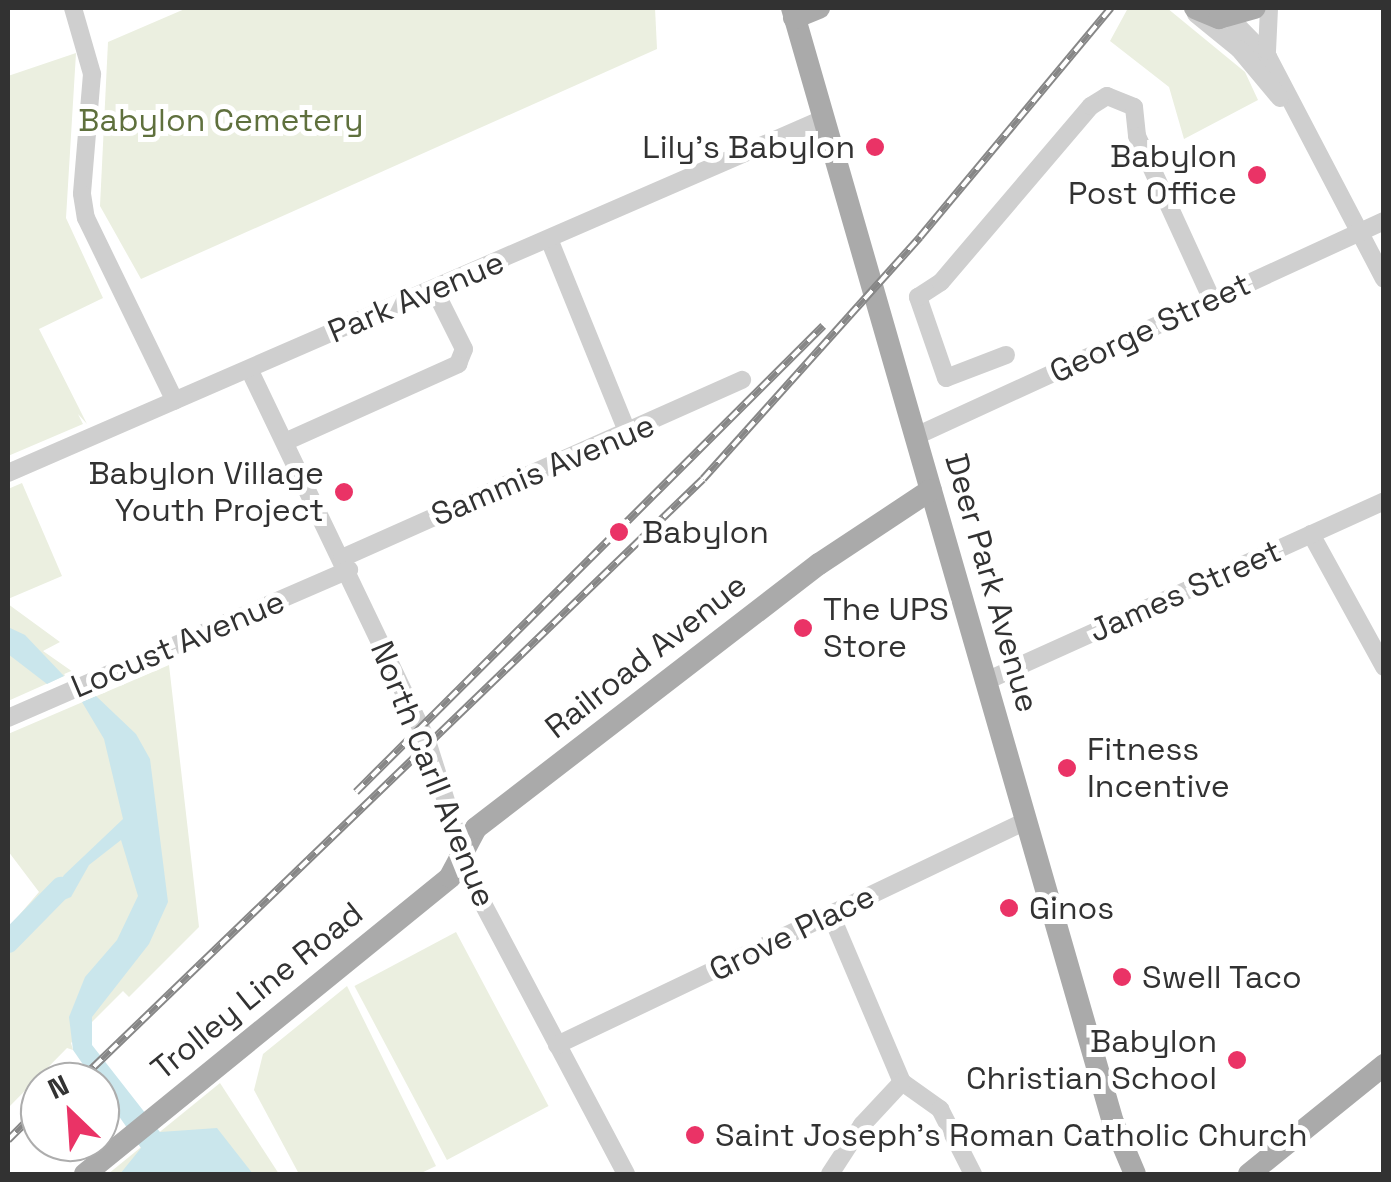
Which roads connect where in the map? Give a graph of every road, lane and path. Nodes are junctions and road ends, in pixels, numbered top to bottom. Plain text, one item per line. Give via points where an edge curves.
1 (73, 8) edge
2 (819, 8) edge
3 (1192, 8) edge
4 (1255, 8) edge
5 (1269, 8) edge
6 (1228, 11) edge
7 (793, 13) edge
8 (1239, 48) junction
9 (1268, 56) junction
10 (823, 119) junction
11 (1308, 138) junction
12 (1384, 220) edge
13 (1358, 232) junction
14 (549, 239) junction
15 (1384, 280) edge
16 (434, 289) junction
17 (1212, 300) junction
18 (1006, 355) dead end
19 (249, 370) junction
20 (742, 380) dead end
21 (175, 401) junction
22 (628, 434) junction
23 (916, 436) junction
24 (286, 441) junction
25 (8, 473) edge
26 (931, 490) junction
27 (1384, 502) edge
28 (1311, 534) junction
29 (346, 564) junction
30 (1384, 667) edge
31 (986, 681) junction
32 (8, 718) edge
33 (1026, 821) junction
34 (462, 852) junction
35 (831, 915) junction
36 (558, 1045) junction
37 (1384, 1065) edge
38 (902, 1082) junction
39 (85, 1174) edge
40 (626, 1174) edge
41 (830, 1174) edge
42 (973, 1174) edge
43 (1135, 1174) edge
44 (1249, 1174) edge

1 - 21 street via 92,74 86,218
2 - 7 main road
3 - 6 main road
3 - 8 street
4 - 6 main road
5 - 9 street
6 - 8 street
6 - 9 street
7 - 10 main road, Deer Park Avenue
8 - 11 street
9 - 11 street
10 - 14 street, Park Avenue
10 - 23 main road, Deer Park Avenue
11 - 13 street
12 - 13 street, George Street
13 - 15 street
13 - 17 street, George Street
14 - 16 street, Park Avenue
14 - 22 street
16 - 19 street, Park Avenue
16 - 24 street via 464,349 458,364
17 - 18 street via 1137,136 1134,106 1107,96 1091,106 941,282 918,297 946,378
17 - 23 street, George Street
19 - 21 street, Park Avenue
19 - 24 street, North Carll Avenue
20 - 22 street, Sammis Avenue
21 - 25 street, Park Avenue
22 - 29 street, Sammis Avenue
23 - 26 main road, Deer Park Avenue
24 - 29 street, North Carll Avenue
26 - 31 main road, Deer Park Avenue
26 - 34 main road, Railroad Avenue via 820,564 476,828
27 - 28 street, James Street
28 - 30 street
28 - 31 street, James Street
29 - 32 street, Locust Avenue
29 - 34 street, North Carll Avenue via 427,741
31 - 33 main road, Deer Park Avenue
33 - 35 street, Grove Place
33 - 43 main road, Deer Park Avenue via 1113,1122
34 - 36 street, North Carll Avenue
34 - 39 main road, Trolley Line Road via 450,877
35 - 36 street, Grove Place
35 - 38 street
36 - 40 street, North Carll Avenue
37 - 44 main road
38 - 41 street via 862,1124
38 - 42 street via 940,1109

